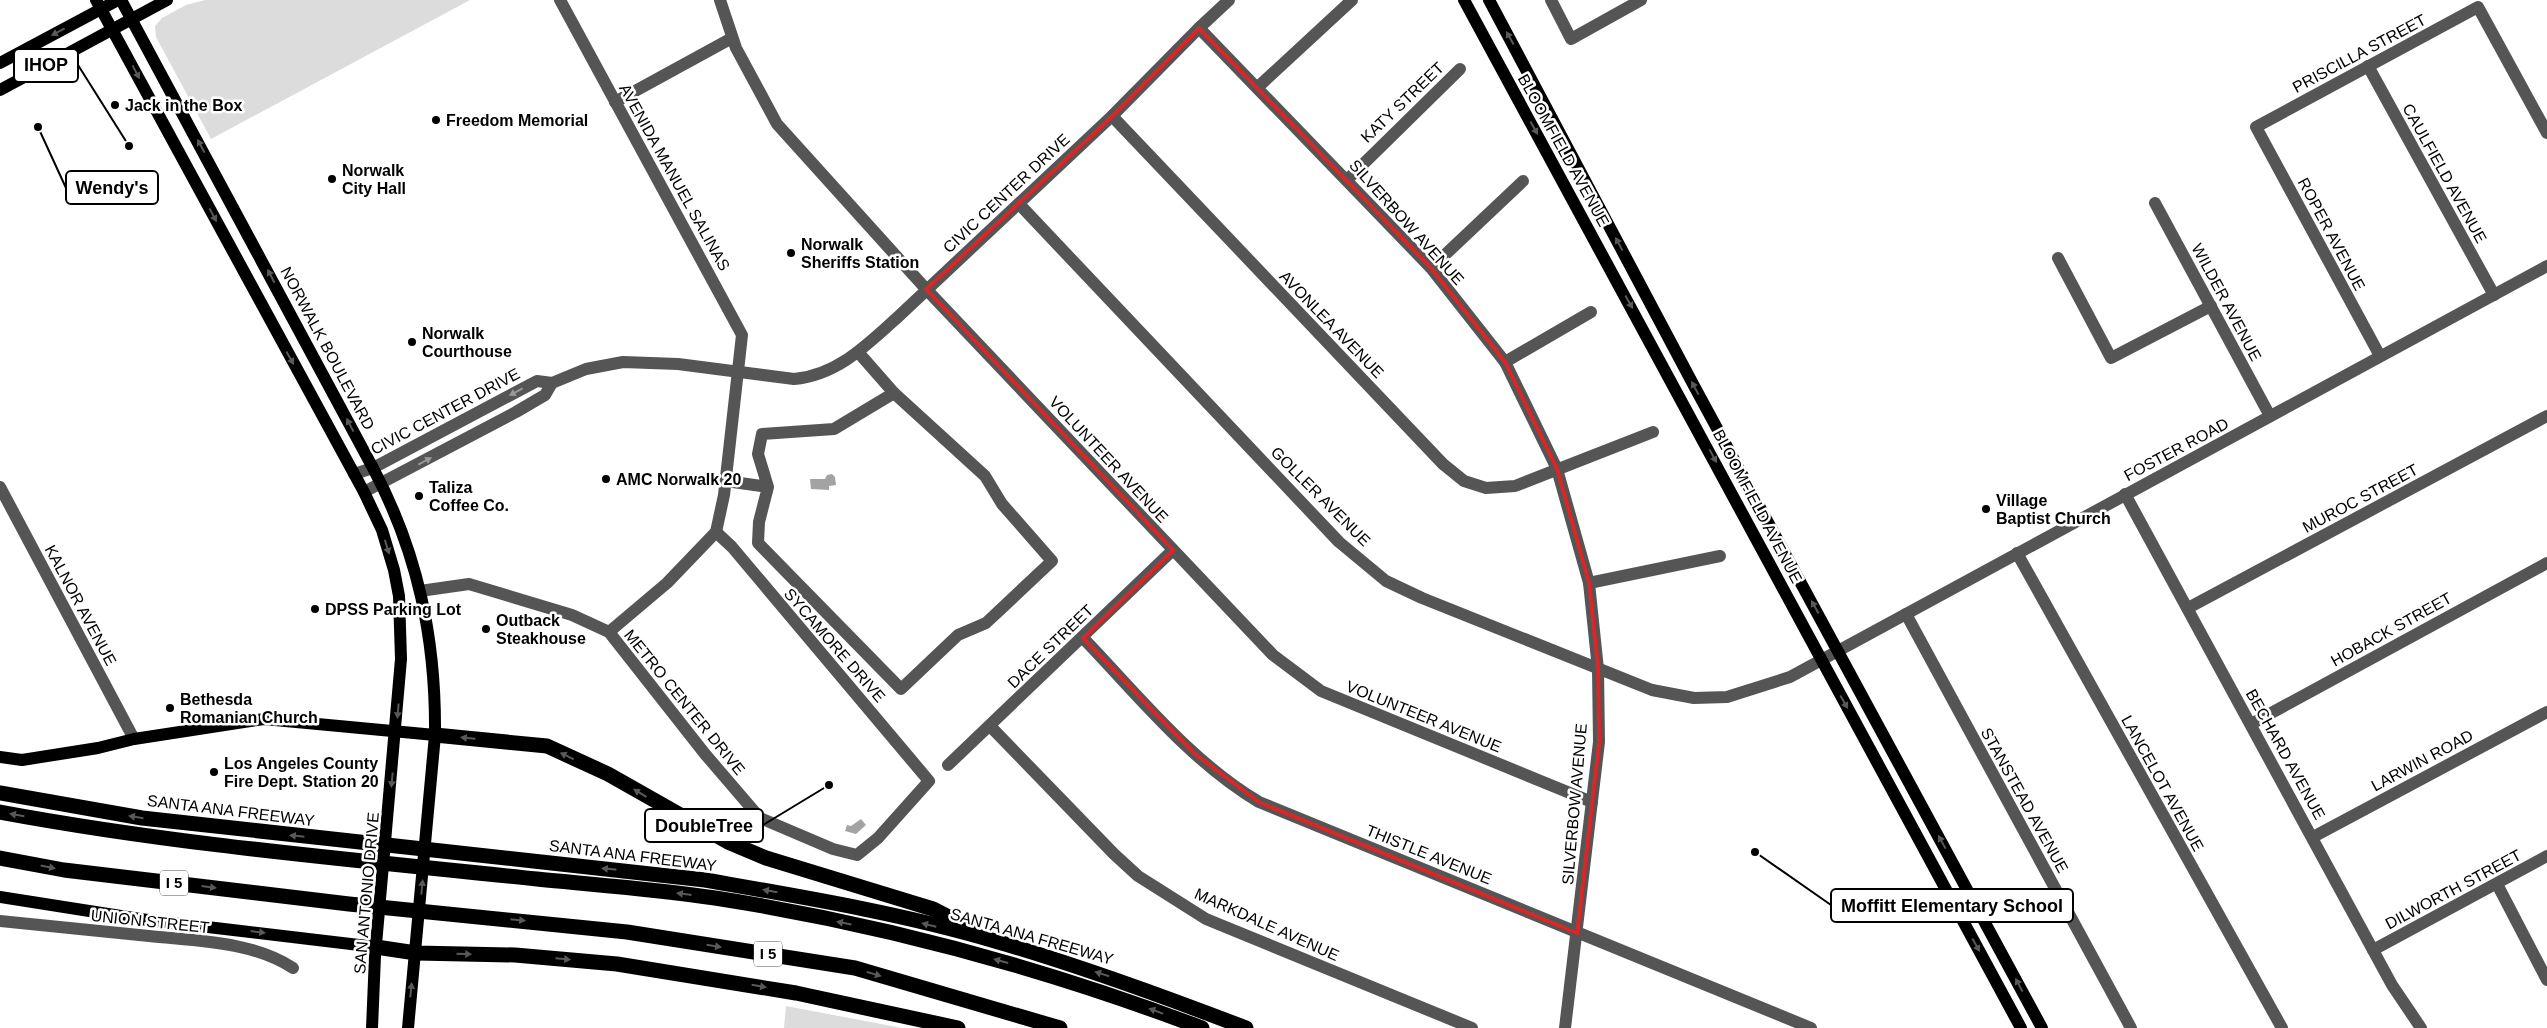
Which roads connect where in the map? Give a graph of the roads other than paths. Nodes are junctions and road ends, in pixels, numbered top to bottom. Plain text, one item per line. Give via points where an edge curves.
1 (120, 0) edge
2 (167, 0) edge
3 (560, 0) edge
4 (720, 0) edge
5 (1229, 0) edge
6 (1352, 0) edge
7 (1465, 0) edge
8 (1489, 0) edge
9 (1551, 0) edge
10 (1641, 0) edge
11 (98, 5) edge
12 (131, 20) junction
13 (1198, 28) junction
14 (112, 30) junction
15 (732, 38) junction
16 (0, 63) edge
17 (2368, 66) junction
18 (1460, 69) dead end
19 (1530, 76) junction
20 (1511, 86) junction
21 (1258, 87) junction
22 (0, 90) edge
23 (616, 102) junction
24 (1112, 116) junction
25 (2256, 127) joint
26 (2547, 133) edge
27 (1346, 180) junction
28 (1523, 181) dead end
29 (2155, 203) dead end
30 (1019, 204) junction
31 (2058, 258) dead end
32 (2547, 266) edge
33 (1431, 268) junction
34 (926, 289) junction
35 (2494, 295) junction
36 (2211, 306) junction
37 (1591, 312) dead end
38 (858, 352) junction
39 (2380, 356) junction
40 (1505, 362) junction
41 (738, 373) junction
42 (552, 383) junction
43 (894, 393) junction
44 (1707, 408) junction
45 (2270, 416) junction
46 (2547, 416) edge
47 (1692, 417) junction
48 (1653, 432) dead end
49 (373, 468) junction
50 (1557, 470) junction
51 (354, 474) junction
52 (726, 481) junction
53 (382, 484) junction
54 (0, 487) edge
55 (768, 487) junction
56 (364, 492) junction
57 (2125, 494) junction
58 (716, 532) junction
59 (1777, 539) junction
60 (1761, 547) junction
61 (1173, 550) junction
62 (2017, 553) junction
63 (1720, 556) dead end
64 (2547, 563) edge
65 (1589, 583) junction
66 (420, 590) junction
67 (2188, 608) junction
68 (1906, 614) junction
69 (609, 632) junction
70 (1083, 638) junction
71 (1838, 650) junction
72 (1820, 660) junction
73 (1598, 669) junction
74 (2547, 712) edge
75 (2251, 724) junction
76 (990, 726) junction
77 (396, 731) junction
78 (435, 735) junction
79 (134, 739) junction
80 (0, 757) edge
81 (1897, 760) junction
82 (948, 765) dead end
83 (1880, 769) junction
84 (0, 793) edge
85 (1592, 802) junction
86 (0, 812) edge
87 (2313, 837) junction
88 (878, 838) joint
89 (2547, 856) edge
90 (0, 858) edge
91 (2497, 884) junction
92 (0, 897) edge
93 (0, 921) edge
94 (1578, 933) junction
95 (994, 940) junction
96 (376, 947) junction
97 (2374, 950) junction
98 (416, 953) junction
99 (293, 968) dead end
100 (2547, 980) edge
101 (372, 1028) edge
102 (408, 1028) edge
103 (958, 1028) edge
104 (1060, 1028) edge
105 (1202, 1028) edge
106 (1246, 1028) edge
107 (1472, 1028) edge
108 (1565, 1028) edge
109 (1811, 1028) edge
110 (2021, 1028) edge
111 (2042, 1028) edge
112 (2131, 1028) edge
113 (2282, 1028) edge
114 (2421, 1028) edge

1 - 11 main road
1 - 12 main road, NORWALK BOULEVARD
2 - 12 main road
3 - 23 street, AVENIDA MANUEL SALINAS
4 - 15 street, VOLUNTEER AVENUE
5 - 13 street, CIVIC CENTER DRIVE
6 - 21 street
7 - 20 main road, BLOOMFIELD AVENUE
19 -> 8 main road, BLOOMFIELD AVENUE
9 - 10 street via 1571,39
11 - 14 main road
11 -> 16 main road
12 - 14 main road
49 -> 12 main road, NORWALK BOULEVARD
13 - 21 street, SILVERBOW AVENUE
13 - 24 street, CIVIC CENTER DRIVE
14 - 22 main road
14 -> 51 main road
15 - 23 street
15 - 34 street, VOLUNTEER AVENUE via 777,124
17 - 25 street, PRISCILLA STREET
17 - 26 street, PRISCILLA STREET via 2478,7
17 - 35 street, CAULFIELD AVENUE
18 - 27 street, KATY STREET
19 - 20 main road
44 -> 19 main road, BLOOMFIELD AVENUE
20 -> 47 main road, BLOOMFIELD AVENUE
21 - 27 street, SILVERBOW AVENUE
23 - 41 street, AVENIDA MANUEL SALINAS via 740,331
24 - 30 street, CIVIC CENTER DRIVE
24 - 50 street, AVONLEA AVENUE via 1443,464 1464,481 1486,488 1515,486
25 - 39 street, ROPER AVENUE
27 - 33 street, SILVERBOW AVENUE
28 - 33 street
29 - 36 street, WILDER AVENUE
30 - 34 street, CIVIC CENTER DRIVE
30 - 73 street, GOLLER AVENUE via 1339,542 1386,581
31 - 36 street via 2111,358
32 - 35 street, FOSTER ROAD
33 - 40 street, SILVERBOW AVENUE
34 - 38 street, CIVIC CENTER DRIVE
34 - 61 street, VOLUNTEER AVENUE
35 - 39 street, FOSTER ROAD
36 - 45 street, WILDER AVENUE
37 - 40 street
38 - 41 street, CIVIC CENTER DRIVE via 830,370 811,377 789,379
38 - 43 street
39 - 45 street, FOSTER ROAD
40 - 50 street, SILVERBOW AVENUE
41 - 42 street, CIVIC CENTER DRIVE via 678,364 623,362 586,369
41 - 52 street, AVENIDA MANUEL SALINAS
42 -> 49 street, CIVIC CENTER DRIVE via 537,381
53 -> 42 street, CIVIC CENTER DRIVE via 523,408 544,395
43 - 55 street via 834,429 762,434 758,454
43 - 55 street via 985,476 1002,504 1052,561 986,623 958,635 901,689 758,543 759,522
44 - 47 main road
44 - 59 main road, BLOOMFIELD AVENUE
45 - 57 street, FOSTER ROAD
46 - 67 street, MUROC STREET
47 -> 60 main road, BLOOMFIELD AVENUE
48 - 50 street, AVONLEA AVENUE
49 - 51 street, CIVIC CENTER DRIVE
49 - 53 main road, NORWALK BOULEVARD
50 - 65 street, SILVERBOW AVENUE
51 - 56 main road
52 - 55 street
52 - 58 street, AVENIDA MANUEL SALINAS
53 - 56 street, CIVIC CENTER DRIVE
53 - 66 main road, NORWALK BOULEVARD via 401,526
54 - 79 street, KALNOR AVENUE
56 -> 77 main road via 386,541 399,596 401,659
57 - 62 street, FOSTER ROAD
57 - 67 street, BECHARD AVENUE
58 - 69 street via 667,583
58 - 88 street, SYCAMORE DRIVE via 929,781
59 - 60 main road
71 -> 59 main road, BLOOMFIELD AVENUE
60 - 72 main road, BLOOMFIELD AVENUE
61 - 70 street, DACE STREET
61 - 85 street, VOLUNTEER AVENUE via 1273,655 1321,692
62 - 68 street, FOSTER ROAD
62 - 113 street, LANCELOT AVENUE
63 - 65 street
64 - 75 street, HOBACK STREET
65 - 73 street, SILVERBOW AVENUE
66 - 69 street, METRO CENTER DRIVE via 469,584 572,616
66 - 78 main road, NORWALK BOULEVARD via 436,687
67 - 75 street, BECHARD AVENUE
68 - 71 street, FOSTER ROAD
68 - 112 street, STANSTEAD AVENUE
69 - 88 street, METRO CENTER DRIVE via 760,818 833,849 857,855
70 - 76 street, DACE STREET
70 - 94 street, THISTLE AVENUE via 1194,753 1238,789 1260,802
71 - 72 street, FOSTER ROAD
71 - 81 main road, BLOOMFIELD AVENUE
72 - 73 street, GOLLER AVENUE via 1790,677 1727,697 1694,698 1652,690
72 -> 83 main road, BLOOMFIELD AVENUE
73 - 85 street, SILVERBOW AVENUE via 1599,742
74 - 87 street, LARWIN ROAD
75 - 87 street, BECHARD AVENUE
76 - 82 street, DACE STREET
76 - 107 street, MARKDALE AVENUE via 1114,854 1167,896 1206,919
77 - 78 main road
77 - 79 main road via 264,719
77 -> 96 main road, SAN ANTONIO DRIVE
95 -> 78 highway via 933,909 766,858 728,842 608,774 547,746
98 -> 78 main road
79 - 80 main road via 22,760
81 - 83 main road
111 -> 81 main road, BLOOMFIELD AVENUE
83 -> 110 main road, BLOOMFIELD AVENUE
95 -> 84 highway, SANTA ANA FREEWAY via 880,912 705,880 142,818
85 - 94 street, SILVERBOW AVENUE
105 -> 86 highway via 1033,969 895,933 712,898 114,831
87 - 97 street, BECHARD AVENUE
89 - 91 street, DILWORTH STREET
90 -> 104 highway, I 5 via 64,870 349,904 627,932 854,968
91 - 97 street, DILWORTH STREET
91 - 100 street
92 -> 96 main road via 140,919
93 - 99 street, UNION STREET via 232,947 279,958
94 - 108 street, SILVERBOW AVENUE
94 - 109 street, THISTLE AVENUE
106 -> 95 highway, SANTA ANA FREEWAY via 1127,982
96 - 98 highway
96 - 101 main road, SAN ANTONIO DRIVE
97 - 114 street, BECHARD AVENUE via 2392,985
102 -> 98 main road
98 -> 103 highway via 515,955 617,964 821,998

